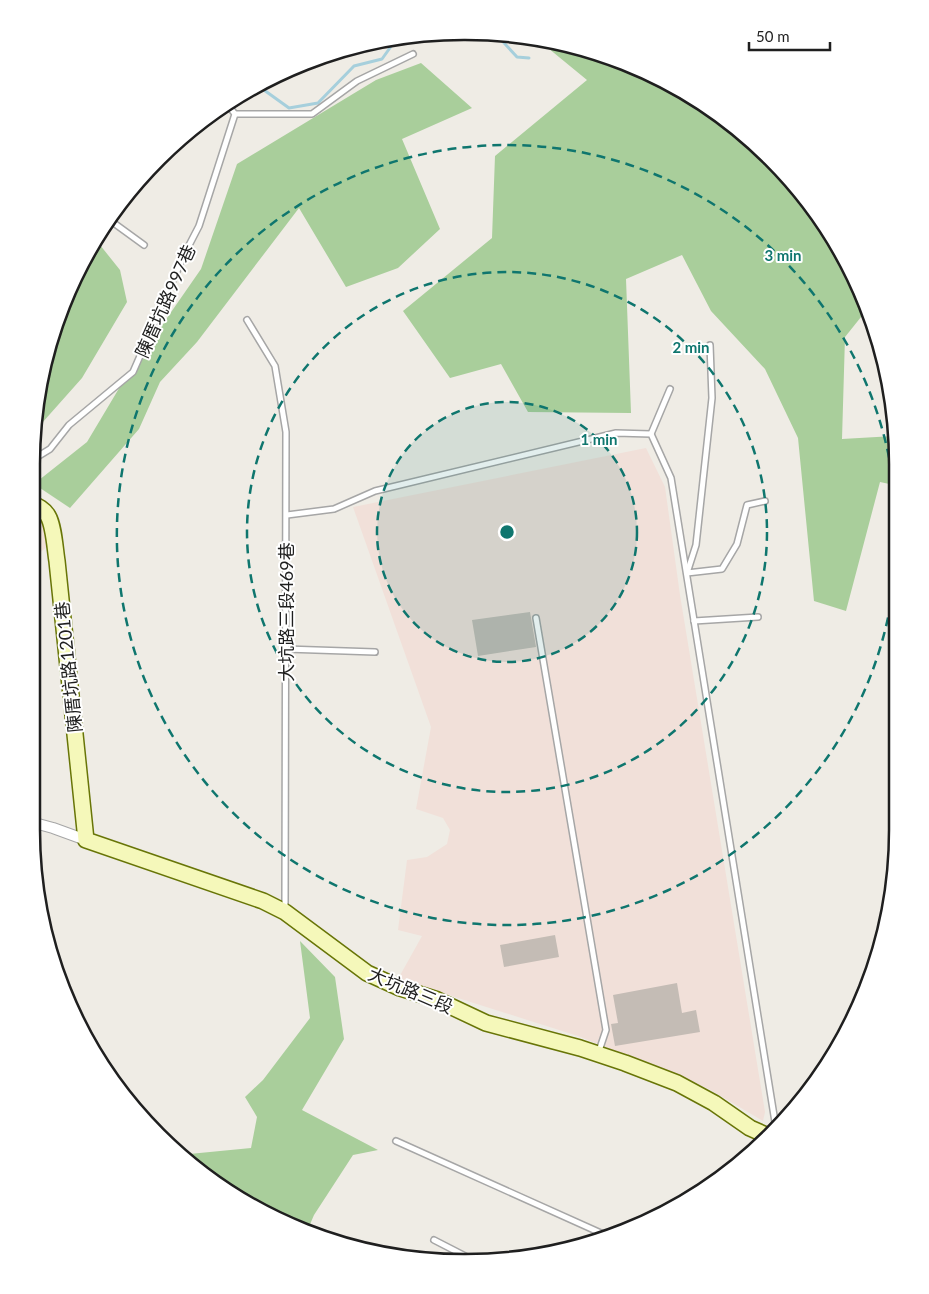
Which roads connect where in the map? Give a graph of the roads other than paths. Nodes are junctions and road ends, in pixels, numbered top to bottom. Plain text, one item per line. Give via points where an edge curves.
1 (413, 54) dead end
2 (232, 110) edge
3 (235, 114) junction
4 (115, 224) edge
5 (144, 245) dead end
6 (247, 320) dead end
7 (710, 344) dead end
8 (670, 389) dead end
9 (651, 434) junction
10 (40, 455) edge
11 (765, 501) dead end
12 (40, 508) edge
13 (287, 515) junction
14 (687, 573) junction
15 (758, 617) dead end
16 (536, 618) dead end
17 (694, 621) junction
18 (286, 649) junction
19 (375, 652) dead end
20 (40, 824) edge
21 (86, 840) junction
22 (285, 912) junction
23 (598, 1054) junction
24 (775, 1119) edge
25 (762, 1133) edge
26 (396, 1141) dead end
27 (598, 1232) edge
28 (434, 1240) dead end
29 (461, 1254) edge

1 - 3 lane via 357,81 312,114
2 - 3 lane
3 - 10 lane, 陳厝坑路997巷 via 199,226 133,372 69,425 50,449
4 - 5 lane
6 - 13 lane, 大坑路三段469巷 via 275,366 286,432
7 - 14 lane via 712,398 696,545
8 - 9 lane
9 - 13 lane via 616,433 375,492 334,510
9 - 14 lane via 671,478
11 - 14 lane via 747,505 738,544 722,569
12 - 21 street, 陳厝坑路1201巷 via 48,515 56,551
13 - 18 lane, 大坑路三段469巷
14 - 17 lane
15 - 17 lane
16 - 23 lane via 606,1030
17 - 24 lane
18 - 19 lane
18 - 22 lane, 大坑路三段469巷
20 - 21 street, 大坑路三段
21 - 22 street, 大坑路三段 via 254,898
22 - 23 street, 大坑路三段 via 367,974 436,999 486,1023
23 - 25 street, 大坑路三段 via 677,1083
26 - 27 lane
28 - 29 lane

